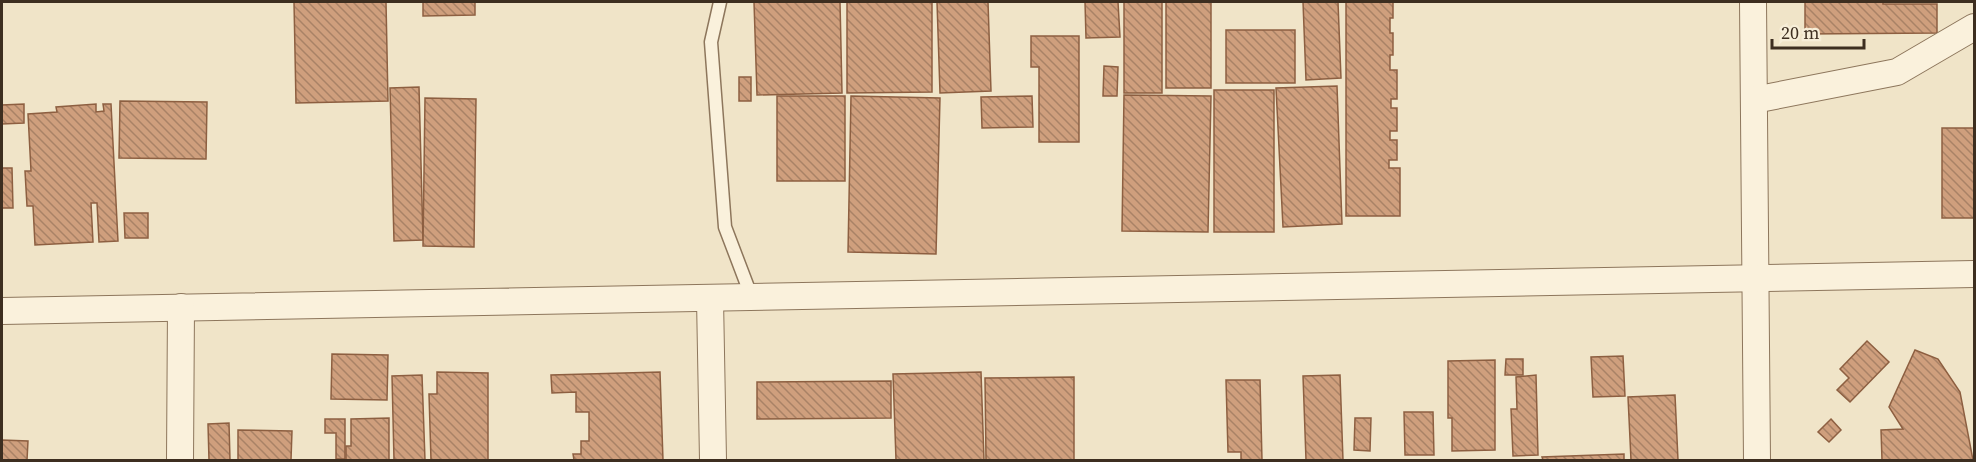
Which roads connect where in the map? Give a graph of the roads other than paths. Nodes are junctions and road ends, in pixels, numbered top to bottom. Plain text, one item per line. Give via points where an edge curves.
1 (720, 2) edge
2 (1753, 2) edge
3 (1974, 27) edge
4 (1754, 100) junction
5 (1974, 274) edge
6 (1755, 278) junction
7 (752, 298) junction
8 (710, 299) junction
9 (181, 307) junction
10 (2, 311) edge
11 (180, 460) edge
12 (713, 460) edge
13 (1757, 460) edge

1 - 7 lane via 711,42 725,227
2 - 4 street
3 - 4 street via 1897,72
4 - 6 street
5 - 6 street
6 - 7 street
6 - 13 street
7 - 8 street
8 - 9 street
8 - 12 street
9 - 10 street
9 - 11 street

